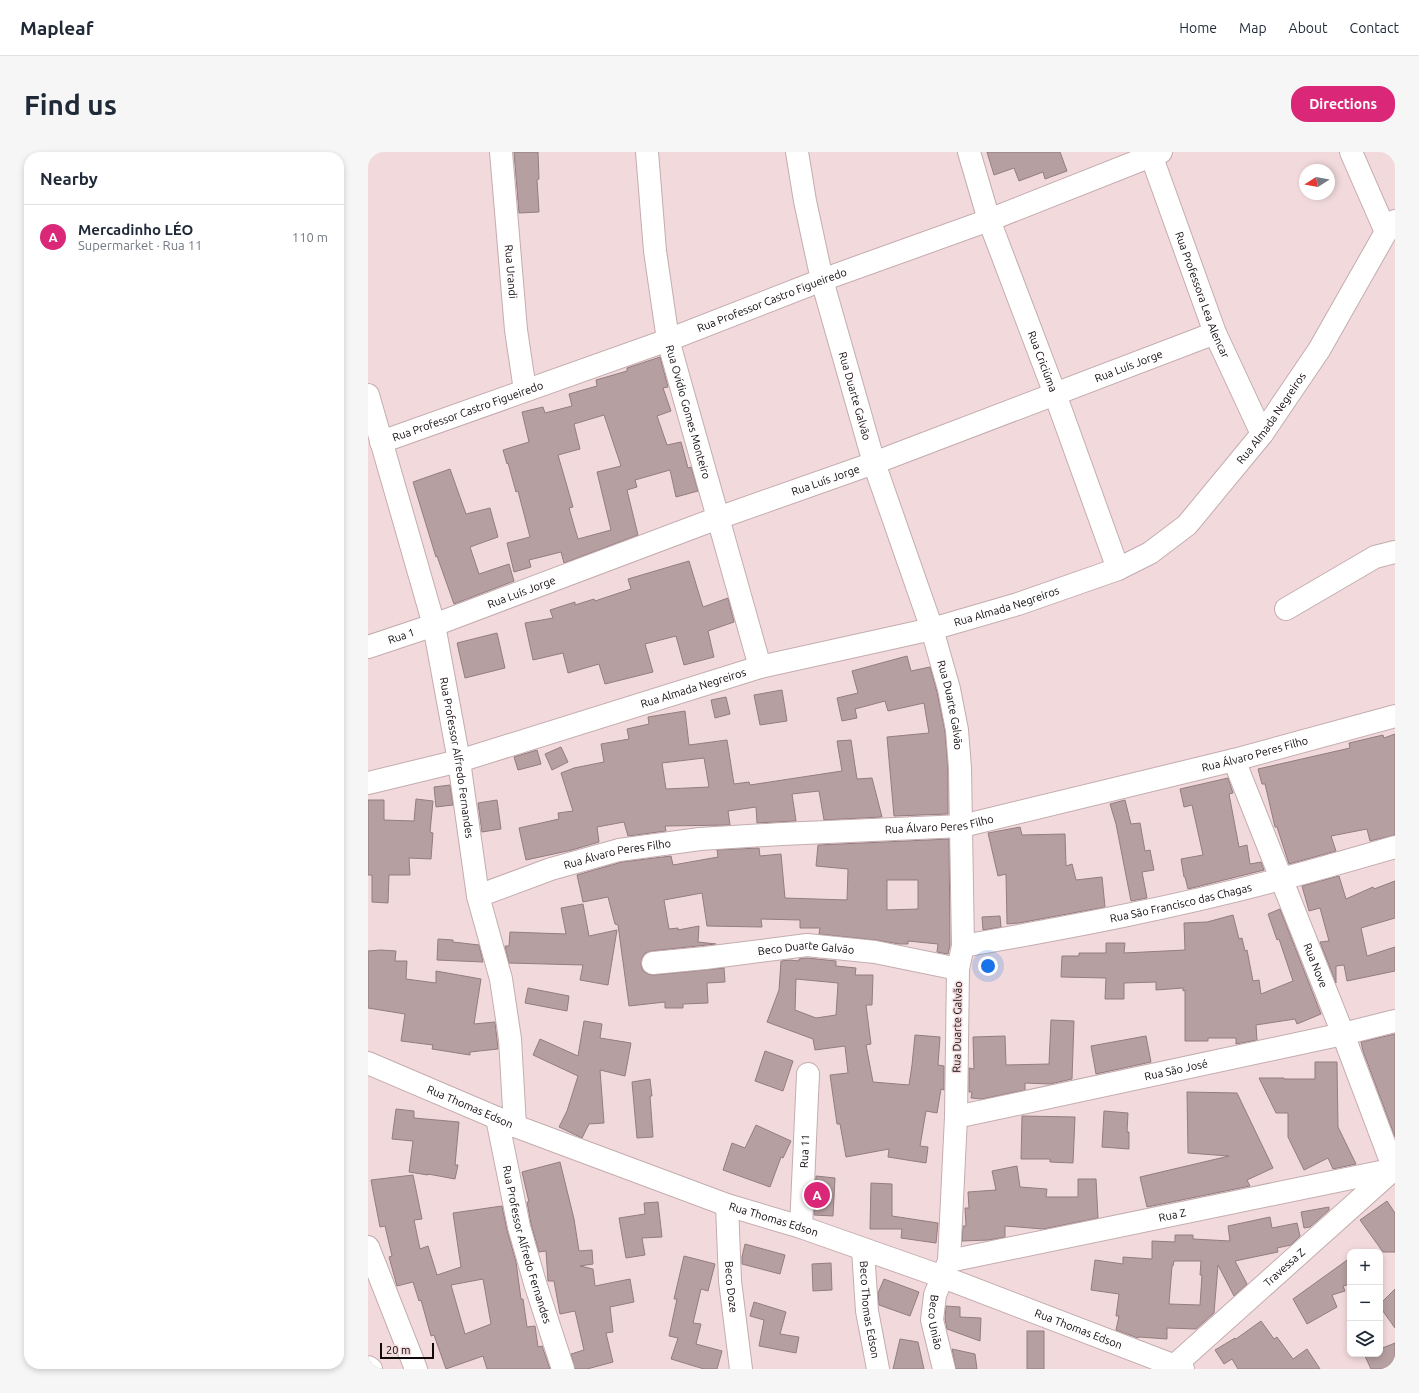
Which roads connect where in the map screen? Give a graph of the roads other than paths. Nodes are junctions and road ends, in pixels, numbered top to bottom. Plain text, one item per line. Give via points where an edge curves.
1 (501, 152) edge
2 (647, 152) edge
3 (798, 152) edge
4 (969, 152) edge
5 (1351, 152) edge
6 (1154, 153) edge
7 (989, 220) junction
8 (1390, 227) edge
9 (822, 280) junction
10 (1215, 333) junction
11 (668, 340) junction
12 (525, 390) junction
13 (1055, 394) junction
14 (368, 395) edge
15 (1262, 434) junction
16 (381, 442) junction
17 (874, 463) junction
18 (718, 518) junction
19 (1395, 552) edge
20 (1118, 569) junction
21 (1286, 609) dead end
22 (434, 625) junction
23 (932, 629) junction
24 (368, 647) edge
25 (760, 667) junction
26 (1395, 716) edge
27 (1234, 760) junction
28 (459, 761) junction
29 (368, 783) edge
30 (962, 826) junction
31 (1395, 847) edge
32 (1281, 880) junction
33 (478, 896) junction
34 (963, 946) junction
35 (653, 963) dead end
36 (958, 969) junction
37 (1395, 1021) edge
38 (1343, 1034) junction
39 (368, 1063) edge
40 (808, 1074) dead end
41 (956, 1117) junction
42 (506, 1122) junction
43 (1395, 1170) edge
44 (727, 1205) junction
45 (801, 1227) junction
46 (368, 1247) edge
47 (863, 1250) junction
48 (946, 1269) junction
49 (368, 1367) edge
50 (1178, 1367) edge
51 (371, 1369) edge
52 (416, 1369) edge
53 (563, 1369) edge
54 (741, 1369) edge
55 (878, 1369) edge
56 (944, 1369) edge

1 - 12 street, Rua Urandi via 516,330
2 - 11 street, Rua Ovídio Gomes Monteiro via 656,251
3 - 9 street, Rua Duarte Galvão via 805,202
4 - 7 street, Rua Criciúma
5 - 8 street
6 - 7 street, Rua Professor Castro Figueiredo
6 - 10 street, Rua Professora Lea Alencar
7 - 9 street, Rua Professor Castro Figueiredo
7 - 13 street, Rua Criciúma
8 - 15 street, Rua Almada Negreiros via 1319,350
9 - 11 street, Rua Professor Castro Figueiredo
9 - 17 street, Rua Duarte Galvão
10 - 13 street, Rua Luís Jorge
10 - 15 street, Rua Professora Lea Alencar
11 - 12 street, Rua Professor Castro Figueiredo
11 - 18 street, Rua Ovídio Gomes Monteiro
12 - 16 street, Rua Professor Castro Figueiredo
13 - 17 street, Rua Luís Jorge
13 - 20 street, Rua Criciúma
14 - 16 street, Rua Professor Alfredo Fernandes
15 - 20 street, Rua Almada Negreiros via 1187,525 1150,553
16 - 22 street, Rua Professor Alfredo Fernandes
17 - 18 street, Rua Luís Jorge
17 - 23 street, Rua Duarte Galvão
18 - 22 street, Rua Luís Jorge
18 - 25 street, Rua Ovídio Gomes Monteiro
19 - 21 street via 1375,557
20 - 23 street, Rua Almada Negreiros via 1018,604
22 - 24 street, Rua 1
22 - 28 street, Rua Professor Alfredo Fernandes
23 - 25 street, Rua Almada Negreiros
23 - 30 street, Rua Duarte Galvão via 949,689 957,730
25 - 28 street, Rua Almada Negreiros
26 - 27 street, Rua Álvaro Peres Filho
27 - 30 street, Rua Álvaro Peres Filho
27 - 32 street, Rua Nove
28 - 29 street
28 - 33 street, Rua Professor Alfredo Fernandes
30 - 33 street, Rua Álvaro Peres Filho via 700,839 619,850 551,868
30 - 34 street, Rua Duarte Galvão
31 - 32 street, Rua São Francisco das Chagas
32 - 34 street, Rua São Francisco das Chagas via 1056,929
32 - 38 street, Rua Nove
33 - 42 street, Rua Professor Alfredo Fernandes via 501,979 510,1039
34 - 36 street, Rua Duarte Galvão
35 - 36 street, Beco Duarte Galvão via 807,945 875,952
36 - 41 street, Rua Duarte Galvão
37 - 38 street, Rua São José
38 - 41 street, Rua São José
38 - 43 street, Rua Nove
39 - 42 street, Rua Thomas Edson
40 - 45 street, Rua 11
41 - 48 street, Rua Duarte Galvão
42 - 44 street, Rua Thomas Edson
42 - 53 street, Rua Professor Alfredo Fernandes via 519,1227
43 - 48 street, Rua Z
43 - 50 street, Travessa Z
44 - 45 street, Rua Thomas Edson
44 - 54 street, Beco Doze via 730,1281
45 - 47 street, Rua Thomas Edson
46 - 52 street
47 - 48 street, Rua Thomas Edson
47 - 55 street, Beco Thomas Edson via 867,1311
48 - 50 street, Rua Thomas Edson
48 - 56 street, Beco União via 935,1295 932,1320
49 - 51 street

